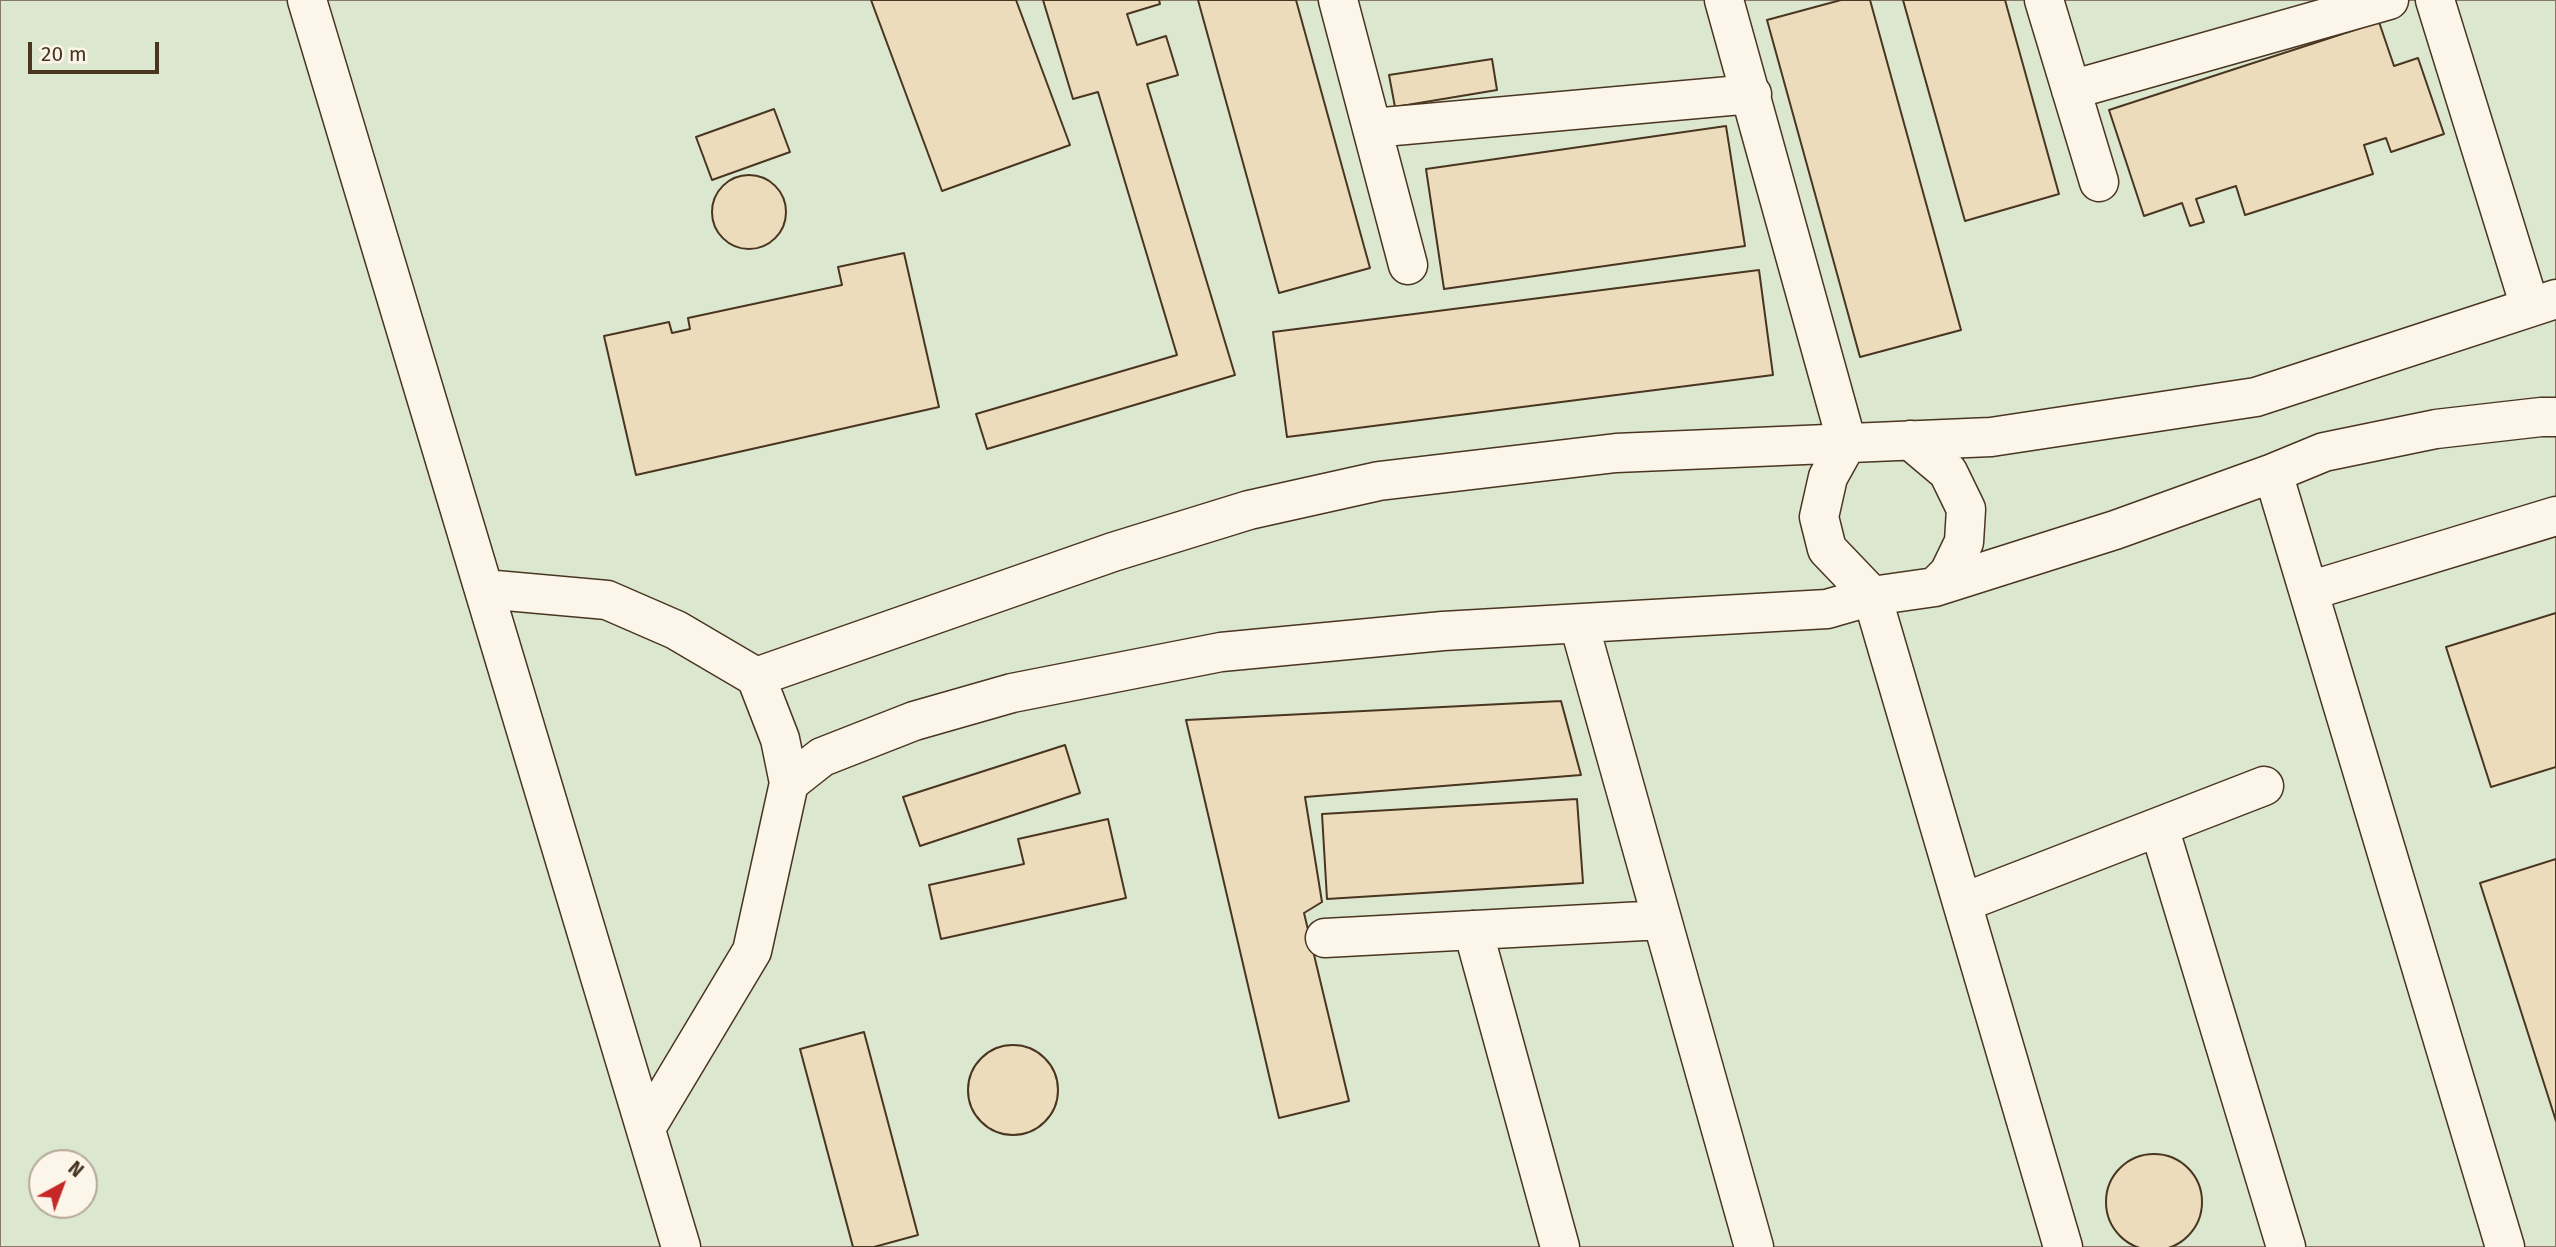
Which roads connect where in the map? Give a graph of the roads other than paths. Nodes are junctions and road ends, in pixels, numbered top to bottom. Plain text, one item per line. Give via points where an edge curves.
1 (307, 0) edge
2 (1338, 0) edge
3 (1724, 0) edge
4 (2045, 0) edge
5 (2389, 0) edge
6 (2435, 0) edge
7 (2071, 90) junction
8 (1752, 94) junction
9 (1372, 128) junction
10 (2099, 182) dead end
11 (1408, 265) dead end
12 (2543, 303) edge
13 (2556, 417) edge
14 (1910, 440) junction
15 (1847, 443) junction
16 (2273, 474) junction
17 (2556, 516) edge
18 (1935, 587) junction
19 (484, 589) junction
20 (2309, 591) junction
21 (1872, 596) junction
22 (1579, 624) junction
23 (756, 677) junction
24 (789, 783) junction
25 (2264, 786) dead end
26 (2159, 827) junction
27 (1962, 903) junction
28 (1662, 920) junction
29 (1473, 930) junction
30 (1325, 938) dead end
31 (646, 1128) junction
32 (681, 1247) edge
33 (1560, 1247) edge
34 (1754, 1247) edge
35 (2063, 1247) edge
36 (2286, 1247) edge
37 (2505, 1247) edge

1 - 19 street
2 - 9 street
3 - 8 street
4 - 7 street
5 - 7 street
6 - 12 street
7 - 10 street
8 - 9 street
8 - 15 street
9 - 11 street
12 - 14 street via 2256,397 1991,437
13 - 16 street via 2436,429 2324,452
14 - 15 street
14 - 18 street via 1948,472 1966,509 1964,542 1949,573
15 - 21 street via 1828,477 1819,517 1827,549
15 - 23 street via 1616,453 1379,481 1249,510 1125,548
16 - 18 street
16 - 20 street
17 - 20 street
18 - 21 street
19 - 23 street via 607,600 676,630
19 - 31 street
20 - 37 street
21 - 22 street via 1826,609
21 - 27 street
22 - 24 street via 1443,631 1222,652 1012,693 914,721 822,757
22 - 28 street
23 - 24 street via 780,739
24 - 31 street via 752,951
25 - 26 street
26 - 27 street
26 - 36 street
27 - 35 street
28 - 29 street
28 - 34 street
29 - 30 street
29 - 33 street
31 - 32 street

